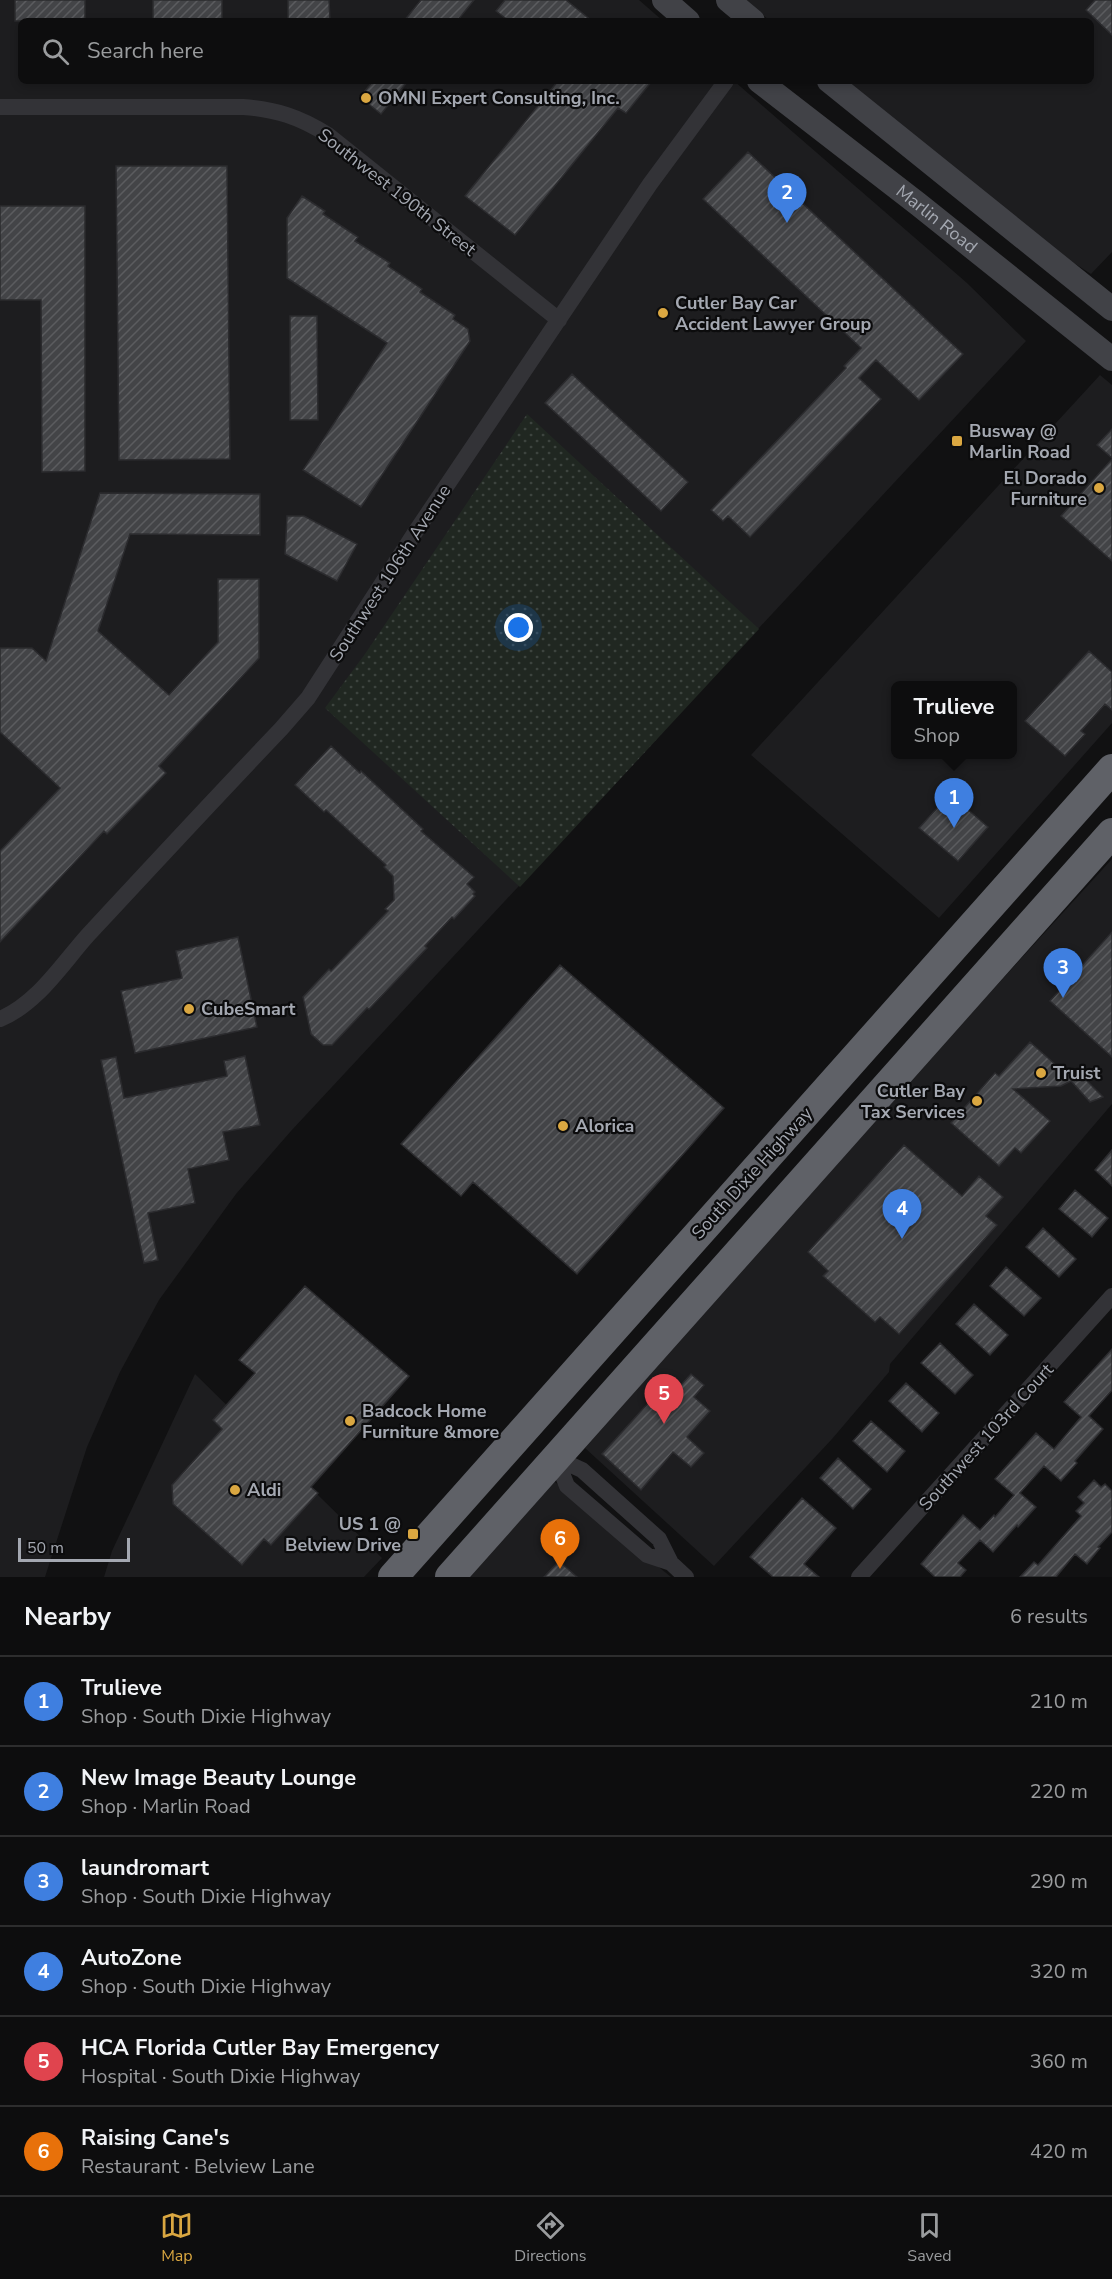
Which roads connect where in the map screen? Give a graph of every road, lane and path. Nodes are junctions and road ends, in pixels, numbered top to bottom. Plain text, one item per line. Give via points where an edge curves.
1 (664, 0) edge
2 (728, 0) edge
3 (685, 18) edge
4 (749, 18) edge
5 (724, 84) edge
6 (763, 84) edge
7 (833, 84) edge
8 (0, 107) edge
9 (942, 172) junction
10 (918, 204) junction
11 (999, 218) junction
12 (977, 250) junction
13 (1112, 309) edge
14 (559, 320) junction
15 (1112, 359) edge
16 (1112, 769) edge
17 (1112, 833) edge
18 (953, 948) junction
19 (985, 977) junction
20 (0, 1019) edge
21 (724, 1204) junction
22 (755, 1234) junction
23 (1112, 1296) edge
24 (525, 1429) junction
25 (556, 1458) junction
26 (393, 1577) edge
27 (450, 1577) edge
28 (686, 1577) edge
29 (859, 1577) edge

1 - 3 street
2 - 4 street
5 - 14 street, Southwest 106th Avenue via 650,184
6 - 10 street, Marlin Road
7 - 9 street
8 - 14 street, Southwest 190th Street via 233,106 290,115 328,135
9 - 10 street
9 - 11 street
10 - 12 street, Marlin Road
11 - 12 street
11 - 13 street
12 - 15 street, Marlin Road
14 - 20 street, Southwest 106th Avenue via 308,698 35,995 12,1015
16 - 18 highway, South Dixie Highway
17 - 19 highway
18 - 19 highway
18 - 21 highway, South Dixie Highway
19 - 22 highway
21 - 22 highway
21 - 24 highway, South Dixie Highway
22 - 25 highway
23 - 29 street, Southwest 103rd Court
24 - 25 highway
24 - 26 highway, South Dixie Highway
25 - 27 highway
25 - 28 street via 567,1486 647,1554 671,1563

